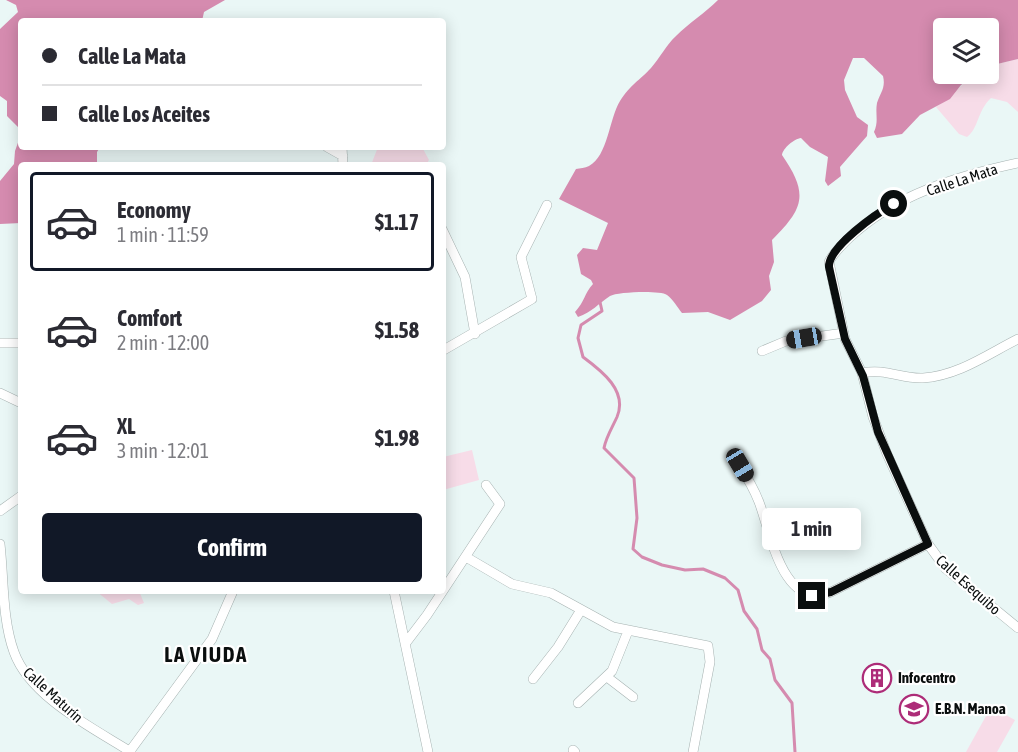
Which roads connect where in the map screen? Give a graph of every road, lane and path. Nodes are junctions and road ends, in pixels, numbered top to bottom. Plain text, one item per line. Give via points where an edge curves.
1 (1018, 164) edge
2 (547, 205) dead end
3 (446, 237) edge
4 (829, 267) joint
5 (844, 333) junction
6 (475, 334) junction
7 (1018, 339) edge
8 (0, 343) edge
9 (18, 343) edge
10 (446, 349) edge
11 (762, 351) dead end
12 (862, 373) junction
13 (0, 393) edge
14 (18, 402) edge
15 (740, 465) dead end
16 (486, 485) dead end
17 (18, 498) edge
18 (0, 511) edge
19 (0, 543) edge
20 (928, 544) junction
21 (466, 557) junction
22 (446, 586) edge
23 (231, 594) edge
24 (395, 594) edge
25 (440, 594) edge
26 (581, 610) junction
27 (1018, 628) edge
28 (628, 631) junction
29 (405, 644) junction
30 (607, 677) junction
31 (533, 679) dead end
32 (633, 697) dead end
33 (578, 703) dead end
34 (130, 752) edge
35 (428, 752) edge
36 (693, 752) edge

1 - 4 street, Calle La Mata via 933,189 885,209 838,249
2 - 6 street via 521,257 532,299
3 - 6 street via 465,277
4 - 5 street, Calle Esequibo
5 - 11 street via 786,341
5 - 12 street, Calle Esequibo
6 - 10 street
7 - 12 street via 939,376
8 - 9 street
12 - 20 street, Calle Esequibo via 878,432
13 - 14 street
15 - 20 street via 759,500 779,561 808,595 831,592
16 - 21 street via 500,504
17 - 18 street
19 - 34 street, Calle Maturín via 12,643 23,670 92,730
20 - 27 street, Calle Esequibo via 946,569
21 - 22 street
21 - 26 street via 512,584 550,593
23 - 34 street via 212,639
24 - 29 street
25 - 29 street
26 - 28 street via 604,624
26 - 31 street
28 - 30 street via 617,663
28 - 36 street via 708,646 710,662
29 - 35 street
30 - 32 street
30 - 33 street

